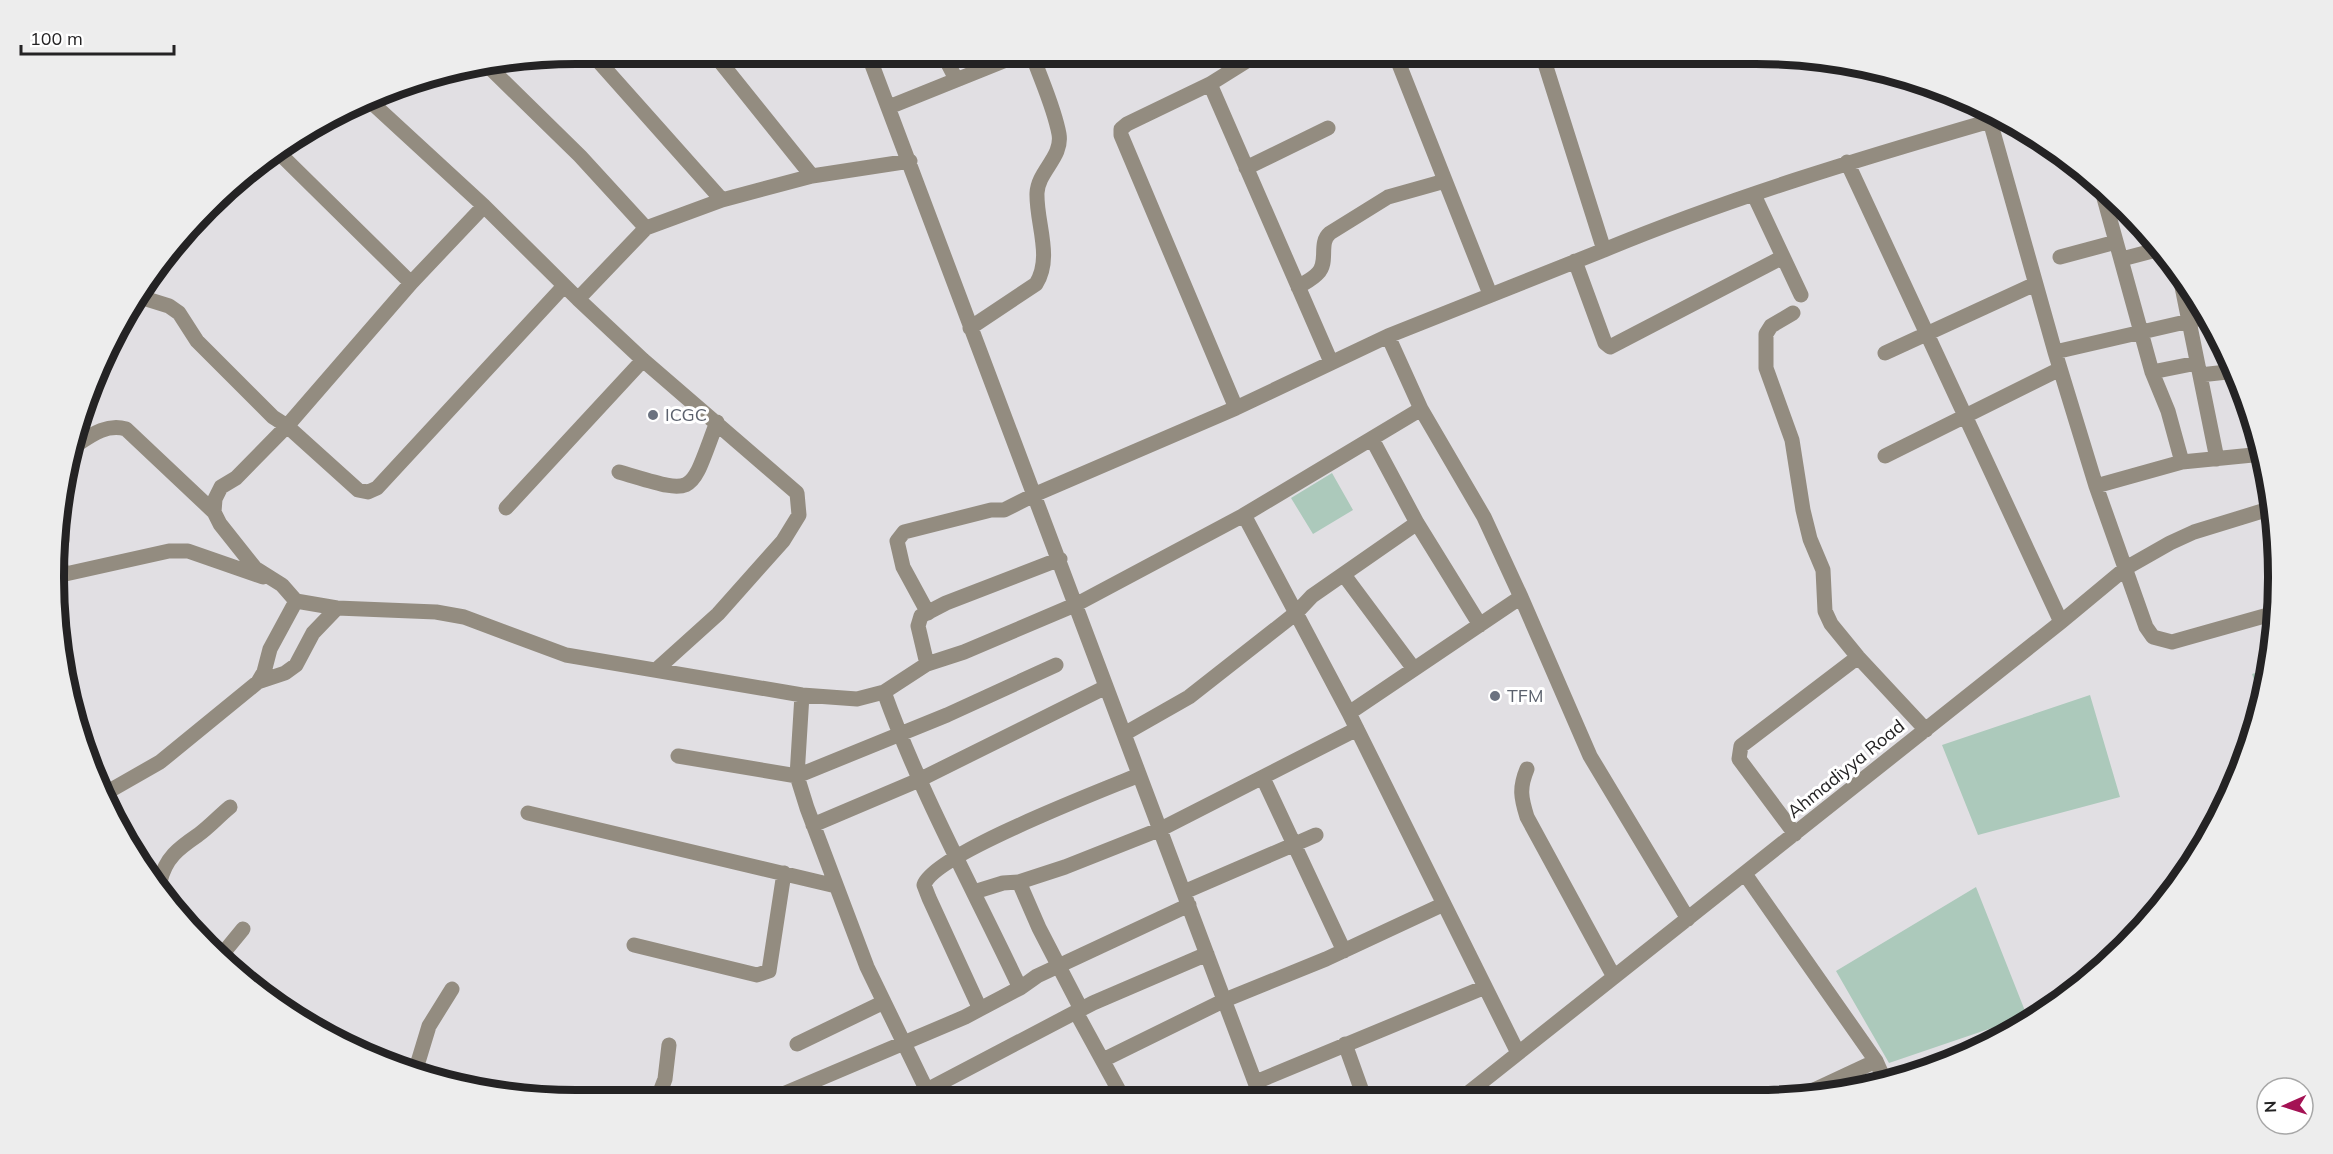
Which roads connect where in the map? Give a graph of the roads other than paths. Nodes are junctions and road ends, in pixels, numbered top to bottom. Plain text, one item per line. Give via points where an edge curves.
1 (601, 64) edge
2 (722, 64) edge
3 (872, 64) edge
4 (948, 64) edge
5 (995, 64) edge
6 (1035, 64) edge
7 (1242, 64) edge
8 (1399, 64) edge
9 (1545, 64) edge
10 (494, 71) edge
11 (956, 79) junction
12 (1210, 84) junction
13 (376, 106) edge
14 (889, 107) junction
15 (1991, 121) edge
16 (1997, 125) edge
17 (1328, 128) dead end
18 (283, 157) edge
19 (910, 161) junction
20 (1847, 162) junction
21 (1246, 168) junction
22 (812, 176) junction
23 (1445, 181) junction
24 (1754, 195) junction
25 (722, 200) junction
26 (2105, 203) edge
27 (484, 206) junction
28 (646, 228) junction
29 (2116, 242) junction
30 (1604, 250) junction
31 (2151, 251) edge
32 (1784, 257) junction
33 (2060, 257) dead end
34 (2122, 259) junction
35 (1575, 261) junction
36 (411, 283) junction
37 (2035, 284) junction
38 (564, 286) junction
39 (1298, 287) junction
40 (1490, 294) junction
41 (2183, 294) edge
42 (1801, 295) dead end
43 (147, 299) edge
44 (578, 299) junction
45 (1793, 314) dead end
46 (2198, 318) edge
47 (2188, 320) junction
48 (970, 328) junction
49 (2141, 331) junction
50 (1927, 333) junction
51 (1388, 336) junction
52 (2055, 352) junction
53 (1885, 353) dead end
54 (643, 360) junction
55 (1331, 362) junction
56 (2060, 369) junction
57 (2199, 369) junction
58 (2225, 370) edge
59 (2152, 372) junction
60 (1236, 408) junction
61 (1421, 409) junction
62 (1965, 417) junction
63 (717, 422) junction
64 (286, 426) junction
65 (1372, 439) junction
66 (83, 441) edge
67 (2254, 455) edge
68 (1885, 456) dead end
69 (2217, 459) junction
70 (2181, 462) junction
71 (619, 472) dead end
72 (2096, 486) junction
73 (1036, 494) junction
74 (506, 508) dead end
75 (2264, 510) edge
76 (214, 512) junction
77 (1244, 515) junction
78 (1417, 523) junction
79 (1060, 559) junction
80 (2126, 568) junction
81 (64, 574) edge
82 (1344, 575) junction
83 (274, 580) junction
84 (1521, 597) junction
85 (296, 601) junction
86 (1077, 604) junction
87 (337, 608) junction
88 (927, 613) junction
89 (1296, 613) junction
90 (2267, 616) edge
91 (2061, 622) junction
92 (1480, 625) junction
93 (1858, 657) junction
94 (927, 664) junction
95 (1056, 665) dead end
96 (657, 669) junction
97 (1414, 669) junction
98 (258, 682) junction
99 (1106, 687) junction
100 (884, 692) junction
101 (802, 695) junction
102 (1349, 712) junction
103 (1357, 729) junction
104 (1926, 730) junction
105 (900, 734) junction
106 (1124, 734) junction
107 (678, 756) dead end
108 (1527, 769) dead end
109 (1139, 775) junction
110 (797, 776) junction
111 (1263, 778) junction
112 (919, 780) junction
113 (111, 790) edge
114 (230, 807) dead end
115 (528, 813) dead end
116 (813, 825) junction
117 (1161, 829) junction
118 (1795, 834) junction
119 (1316, 835) dead end
120 (1294, 845) junction
121 (954, 857) junction
122 (784, 873) junction
123 (1745, 874) junction
124 (161, 877) edge
125 (1018, 882) junction
126 (836, 886) junction
127 (974, 892) junction
128 (1187, 898) junction
129 (1443, 904) junction
130 (1688, 919) junction
131 (243, 929) dead end
132 (634, 945) dead end
133 (226, 950) edge
134 (1344, 951) junction
135 (1207, 954) junction
136 (1059, 966) junction
137 (1614, 977) junction
138 (1485, 987) junction
139 (1020, 988) junction
140 (452, 990) dead end
141 (1225, 1000) junction
142 (884, 1002) junction
143 (980, 1009) junction
144 (1079, 1010) junction
145 (797, 1044) dead end
146 (904, 1044) junction
147 (1345, 1044) junction
148 (669, 1045) dead end
149 (1518, 1053) junction
150 (1103, 1060) junction
151 (1876, 1061) junction
152 (418, 1064) edge
153 (1882, 1074) edge
154 (1256, 1082) junction
155 (1825, 1085) edge
156 (661, 1090) edge
157 (793, 1090) edge
158 (927, 1090) edge
159 (936, 1090) edge
160 (1118, 1090) edge
161 (1259, 1090) edge
162 (1361, 1090) edge
163 (1473, 1090) edge

1 - 25 street
2 - 22 street
3 - 14 street
4 - 11 street
5 - 11 street
6 - 48 street via 1059,134 1058,149 1037,191 1042,275 1036,284
7 - 12 street
8 - 23 street
9 - 30 street
10 - 28 street
11 - 14 street
12 - 21 street
12 - 60 street via 1128,124 1121,129 1121,135
13 - 27 street
14 - 19 street
15 - 20 street
16 - 37 street
17 - 21 street
18 - 36 street
19 - 22 street
19 - 48 street
20 - 24 street
20 - 50 street
21 - 39 street
22 - 25 street
23 - 39 street via 1388,196 1330,233 1324,242 1319,273
23 - 40 street
24 - 30 street
24 - 32 street
25 - 28 street
26 - 29 street
27 - 36 street
27 - 38 street
28 - 44 street
29 - 33 street
29 - 34 street
30 - 35 street
31 - 34 street
32 - 35 street via 1610,347 1605,343
32 - 42 street
34 - 49 street
35 - 40 street
36 - 64 street
37 - 50 street
37 - 52 street
38 - 44 street
38 - 64 street via 377,488 368,492 358,490
39 - 55 street
40 - 51 street
41 - 47 street
43 - 64 street via 179,313 197,341
44 - 54 street
45 - 93 street via 1771,326 1766,334 1766,368 1792,441 1803,510 1823,570 1825,611
46 - 47 street
47 - 49 street
47 - 57 street
48 - 73 street
49 - 52 street
49 - 59 street
50 - 53 street
50 - 62 street
51 - 55 street
51 - 61 street
52 - 56 street
54 - 63 street
54 - 74 street
55 - 60 street
56 - 62 street
56 - 72 street
57 - 58 street
57 - 59 street
57 - 69 street
59 - 70 street via 2168,411
60 - 73 street
61 - 65 street
61 - 84 street via 1484,518
62 - 68 street
62 - 91 street
63 - 71 street via 701,470 688,485 677,489
63 - 96 street via 796,493 799,515 783,542 718,614
64 - 76 street via 236,478 221,487
65 - 77 street
65 - 78 street
66 - 76 street via 115,426 126,429
67 - 69 street
69 - 70 street
70 - 72 street
72 - 80 street
73 - 79 street
73 - 88 street via 1004,510 966,516 899,536 903,567
75 - 80 street, Ahmadiyya Road via 2194,532
76 - 83 street via 255,568
77 - 86 street
77 - 89 street
78 - 82 street
78 - 92 street
79 - 86 street
79 - 88 street
80 - 90 street via 2146,627 2161,641 2172,642
80 - 91 street, Ahmadiyya Road
81 - 83 street via 169,551 188,551
82 - 89 street via 1312,596
82 - 97 street
83 - 85 street
84 - 92 street
84 - 130 street via 1590,756
85 - 87 street
85 - 98 street via 270,649
86 - 94 street
86 - 99 street
87 - 96 street via 455,615 566,655
87 - 98 street via 313,633 296,665
88 - 94 street via 921,616 918,626
89 - 102 street
89 - 106 street via 1189,697
91 - 104 street, Ahmadiyya Road
92 - 97 street
93 - 104 street
93 - 118 street via 1739,751 1739,759
94 - 100 street
95 - 105 street
96 - 101 street
97 - 102 street
98 - 113 street via 160,762
99 - 106 street
99 - 112 street
100 - 101 street via 857,699
100 - 105 street
101 - 110 street
102 - 103 street
103 - 111 street
103 - 129 street
104 - 118 street, Ahmadiyya Road
105 - 110 street
105 - 112 street
106 - 109 street
107 - 110 street
108 - 137 street via 1520,784 1527,817
109 - 117 street
109 - 121 street
110 - 116 street
111 - 117 street
111 - 120 street
112 - 116 street
112 - 121 street
114 - 124 street via 181,844
115 - 122 street
116 - 126 street
117 - 125 street
117 - 128 street
118 - 123 street, Ahmadiyya Road
119 - 120 street
120 - 128 street
120 - 134 street
121 - 127 street
121 - 143 street via 928,875 924,885
122 - 126 street
122 - 132 street via 769,971 765,974
123 - 130 street, Ahmadiyya Road
123 - 151 street
125 - 127 street via 1003,882
125 - 136 street
126 - 142 street
127 - 139 street
128 - 135 street
128 - 136 street
129 - 134 street
129 - 138 street
130 - 137 street, Ahmadiyya Road
131 - 133 street
134 - 141 street
135 - 141 street
135 - 144 street
136 - 139 street
136 - 144 street
137 - 149 street, Ahmadiyya Road
138 - 147 street
138 - 149 street
139 - 143 street
140 - 152 street via 429,1026
141 - 150 street
141 - 154 street
142 - 145 street
142 - 146 street
143 - 146 street
144 - 150 street
144 - 159 street
146 - 157 street
146 - 158 street
147 - 154 street
147 - 162 street
148 - 156 street
149 - 163 street, Ahmadiyya Road
150 - 160 street
151 - 153 street
151 - 155 street
154 - 161 street

